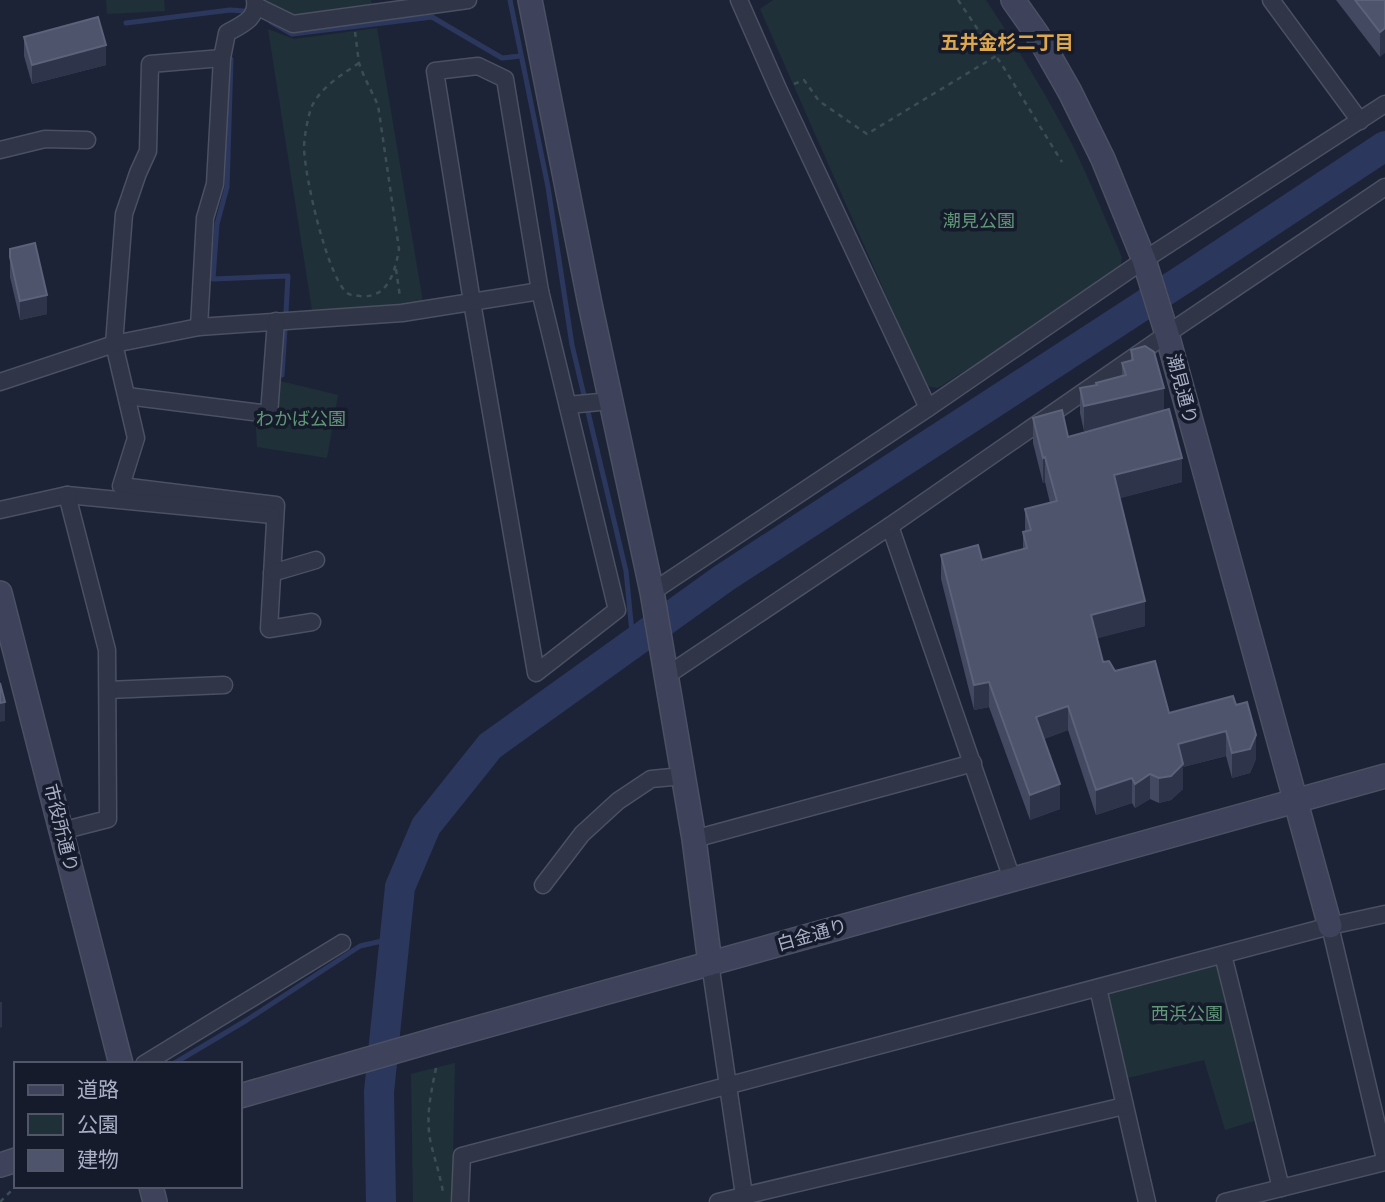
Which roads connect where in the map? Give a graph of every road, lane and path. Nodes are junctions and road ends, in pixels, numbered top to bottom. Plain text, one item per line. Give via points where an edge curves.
1 (468, 0) edge
2 (530, 0) edge
3 (739, 0) edge
4 (958, 0) edge
5 (1013, 0) edge
6 (1271, 0) edge
7 (255, 3) edge
8 (372, 6) edge
9 (356, 41) dead end
10 (996, 56) junction
11 (222, 58) junction
12 (359, 63) junction
13 (779, 91) junction
14 (1385, 104) edge
15 (1360, 121) junction
16 (87, 140) dead end
17 (0, 150) edge
18 (1062, 162) dead end
19 (1385, 187) edge
20 (1144, 260) junction
21 (396, 270) junction
22 (540, 292) junction
23 (472, 302) junction
24 (402, 313) junction
25 (276, 321) junction
26 (199, 327) junction
27 (1167, 334) junction
28 (114, 344) junction
29 (0, 382) edge
30 (127, 396) junction
31 (610, 401) junction
32 (568, 405) junction
33 (928, 408) junction
34 (68, 495) junction
35 (0, 510) edge
36 (275, 516) junction
37 (890, 526) junction
38 (316, 560) dead end
39 (272, 573) junction
40 (652, 592) junction
41 (0, 593) edge
42 (312, 622) dead end
43 (666, 676) junction
44 (224, 685) dead end
45 (107, 690) junction
46 (973, 763) junction
47 (683, 776) junction
48 (1385, 776) edge
49 (1296, 800) junction
50 (61, 831) junction
51 (694, 839) junction
52 (1012, 879) junction
53 (543, 885) dead end
54 (1385, 914) edge
55 (1330, 926) junction
56 (342, 943) dead end
57 (1223, 955) junction
58 (710, 963) junction
59 (1098, 988) junction
60 (168, 1058) edge
61 (120, 1062) edge
62 (436, 1068) dead end
63 (727, 1085) junction
64 (242, 1095) edge
65 (1124, 1106) junction
66 (1385, 1160) edge
67 (14, 1188) edge
68 (1281, 1188) junction
69 (745, 1199) edge
70 (0, 1202) edge
71 (443, 1202) edge
72 (460, 1202) edge
73 (718, 1202) edge
74 (1147, 1202) edge
75 (1225, 1202) edge

1 - 8 street
2 - 31 street
3 - 13 street
4 - 10 path
5 - 20 street, 潮見通り via 1070,92
6 - 15 street
7 - 8 street via 293,24
7 - 11 street via 250,20 227,33
9 - 12 path
10 - 13 path via 867,134 819,101 804,80
10 - 18 path
11 - 26 street via 215,184 205,218
11 - 28 street via 149,64 148,151 124,214
12 - 21 path via 378,105 399,249
12 - 21 path via 312,106 304,146 308,175 330,265 345,292 367,297 381,292
13 - 33 street
14 - 15 street
15 - 20 street
16 - 17 street via 45,139
19 - 27 street
20 - 27 street, 潮見通り
20 - 33 street
21 - 24 path
22 - 23 street
22 - 23 street via 505,79 478,66 435,71
22 - 32 street
23 - 24 street
23 - 32 street via 536,673 617,610
24 - 25 street
25 - 26 street
25 - 30 street via 269,414
26 - 28 street
27 - 37 street
27 - 49 street, 潮見通り
28 - 29 street
28 - 30 street
30 - 36 street via 136,438 121,486 276,505
31 - 32 street
31 - 40 street
33 - 40 street
34 - 35 street
34 - 36 street
34 - 45 street via 107,650
36 - 39 street
37 - 43 street
37 - 46 street
38 - 39 street
39 - 42 street via 269,629
40 - 43 street
41 - 50 street, 市役所通り
43 - 47 street
44 - 45 street
45 - 50 street via 108,819
46 - 51 street
46 - 52 street
47 - 51 street
47 - 53 street via 651,779 618,801 582,834
48 - 49 street, 白金通り
49 - 52 street, 白金通り
49 - 55 street, 潮見通り
50 - 61 street, 市役所通り
51 - 58 street
52 - 58 street, 白金通り
54 - 55 street
55 - 57 street
55 - 66 street
56 - 60 street
57 - 59 street
57 - 68 street
58 - 63 street
58 - 64 street, 白金通り
59 - 63 street
59 - 65 street
62 - 71 path via 429,1130
63 - 69 street
63 - 72 street via 462,1156
65 - 69 street
65 - 74 street
66 - 68 street
67 - 70 path
68 - 75 street
69 - 73 street

